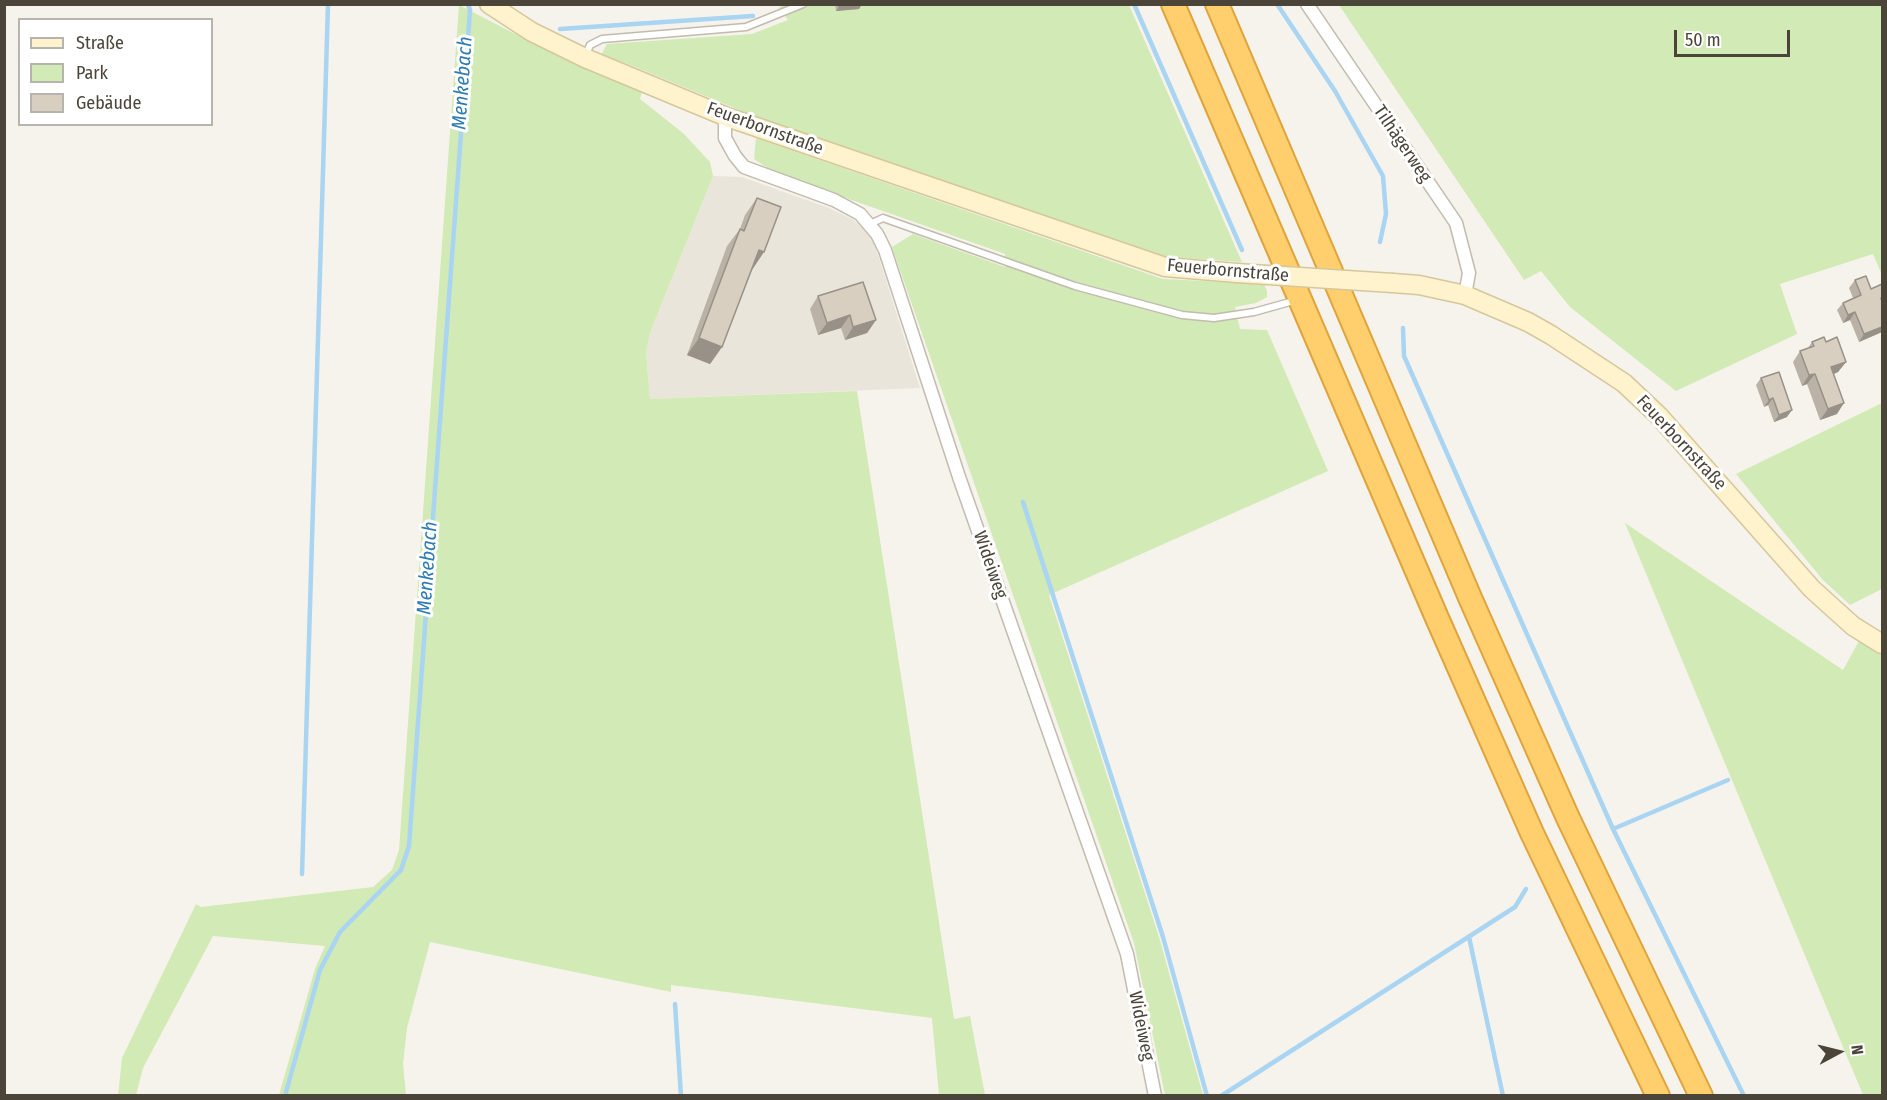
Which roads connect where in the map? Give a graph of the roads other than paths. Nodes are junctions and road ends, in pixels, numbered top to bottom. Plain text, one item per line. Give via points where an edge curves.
1 (489, 4) edge
2 (803, 4) edge
3 (1173, 4) edge
4 (1217, 4) edge
5 (1307, 4) edge
6 (585, 58) junction
7 (727, 117) junction
8 (870, 224) junction
9 (1465, 295) junction
10 (1299, 300) junction
11 (1882, 644) edge
12 (1155, 1095) edge
13 (1658, 1095) edge
14 (1701, 1095) edge

1 - 6 street, Feuerbornstraße via 532,32
2 - 6 lane via 746,27 602,39 590,45
3 - 10 highway
4 - 14 highway via 1481,622 1568,818
5 - 9 street, Tilhägerweg via 1456,223 1469,273
6 - 7 street, Feuerbornstraße
7 - 8 street, Wideiweg via 725,138 744,166 834,200
7 - 9 street, Feuerbornstraße, bridge via 1165,267 1419,285
8 - 10 lane via 883,218 1075,286 1182,315 1214,318
8 - 12 street, Wideiweg via 885,250 959,477 1127,954
9 - 11 street, Feuerbornstraße via 1528,322 1624,383 1659,416 1812,589 1853,626
10 - 13 highway via 1532,833

